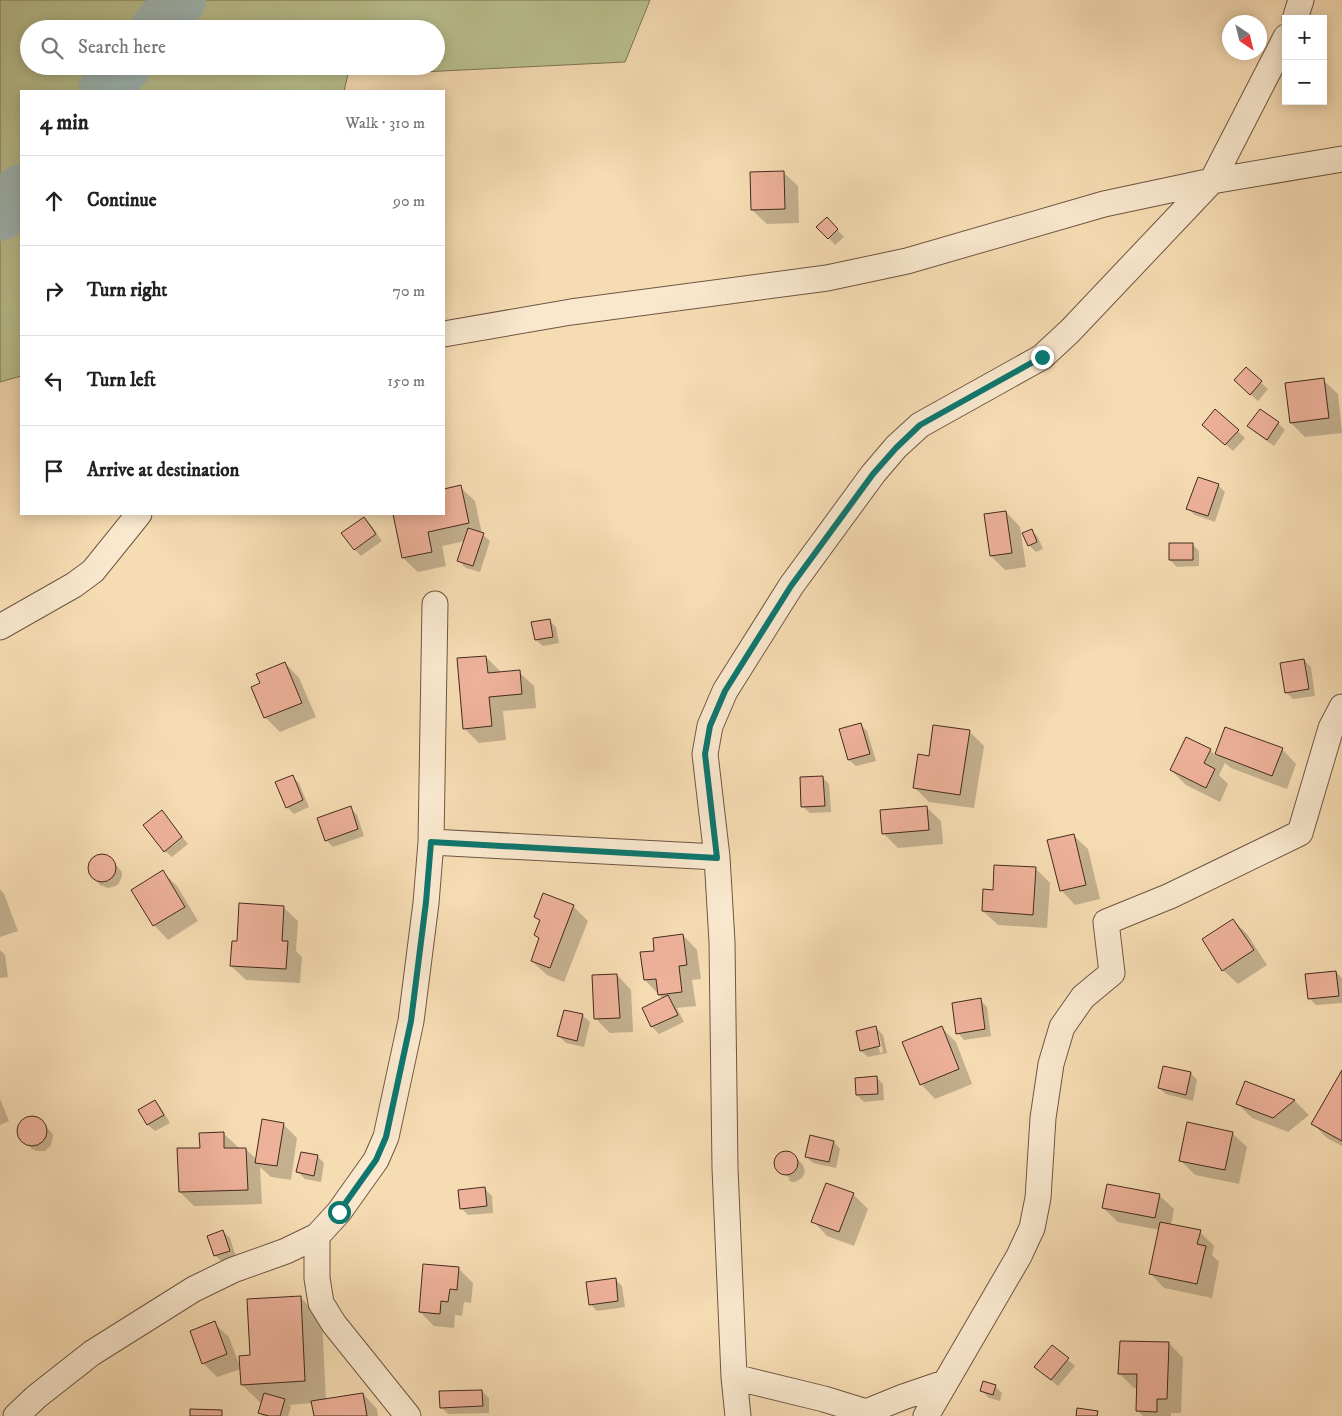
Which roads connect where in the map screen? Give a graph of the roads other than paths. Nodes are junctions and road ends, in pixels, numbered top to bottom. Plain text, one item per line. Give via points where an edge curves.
1 (1301, 0) edge
2 (1296, 15) edge
3 (1282, 44) edge
4 (1342, 159) edge
5 (1212, 181) junction
6 (445, 334) edge
7 (138, 515) edge
8 (435, 604) dead end
9 (0, 627) edge
10 (1342, 707) edge
11 (431, 842) junction
12 (717, 858) junction
13 (316, 1236) junction
14 (734, 1377) junction
15 (944, 1383) junction
16 (870, 1414) edge
17 (16, 1416) edge
18 (408, 1416) edge
19 (738, 1416) edge
20 (926, 1416) edge

1 - 2 street
3 - 5 street
4 - 5 street
5 - 6 street via 1104,204 907,261 827,278 571,312
5 - 12 street via 1070,332 1042,357 920,425 896,448 873,474 791,586 725,691 710,726 705,754
7 - 9 street via 93,571
8 - 11 street
10 - 15 street via 1331,728 1300,833 1170,896 1106,922 1112,972 1083,997 1062,1027 1051,1064 1043,1118 1038,1198 1032,1228 1019,1256
11 - 12 street
11 - 13 street via 411,1021 386,1137 376,1160 339,1212
12 - 14 street
13 - 17 street via 194,1289 92,1353 36,1396
13 - 18 street via 321,1303 334,1324
14 - 16 street
14 - 19 street
15 - 16 street via 903,1396
15 - 20 street

